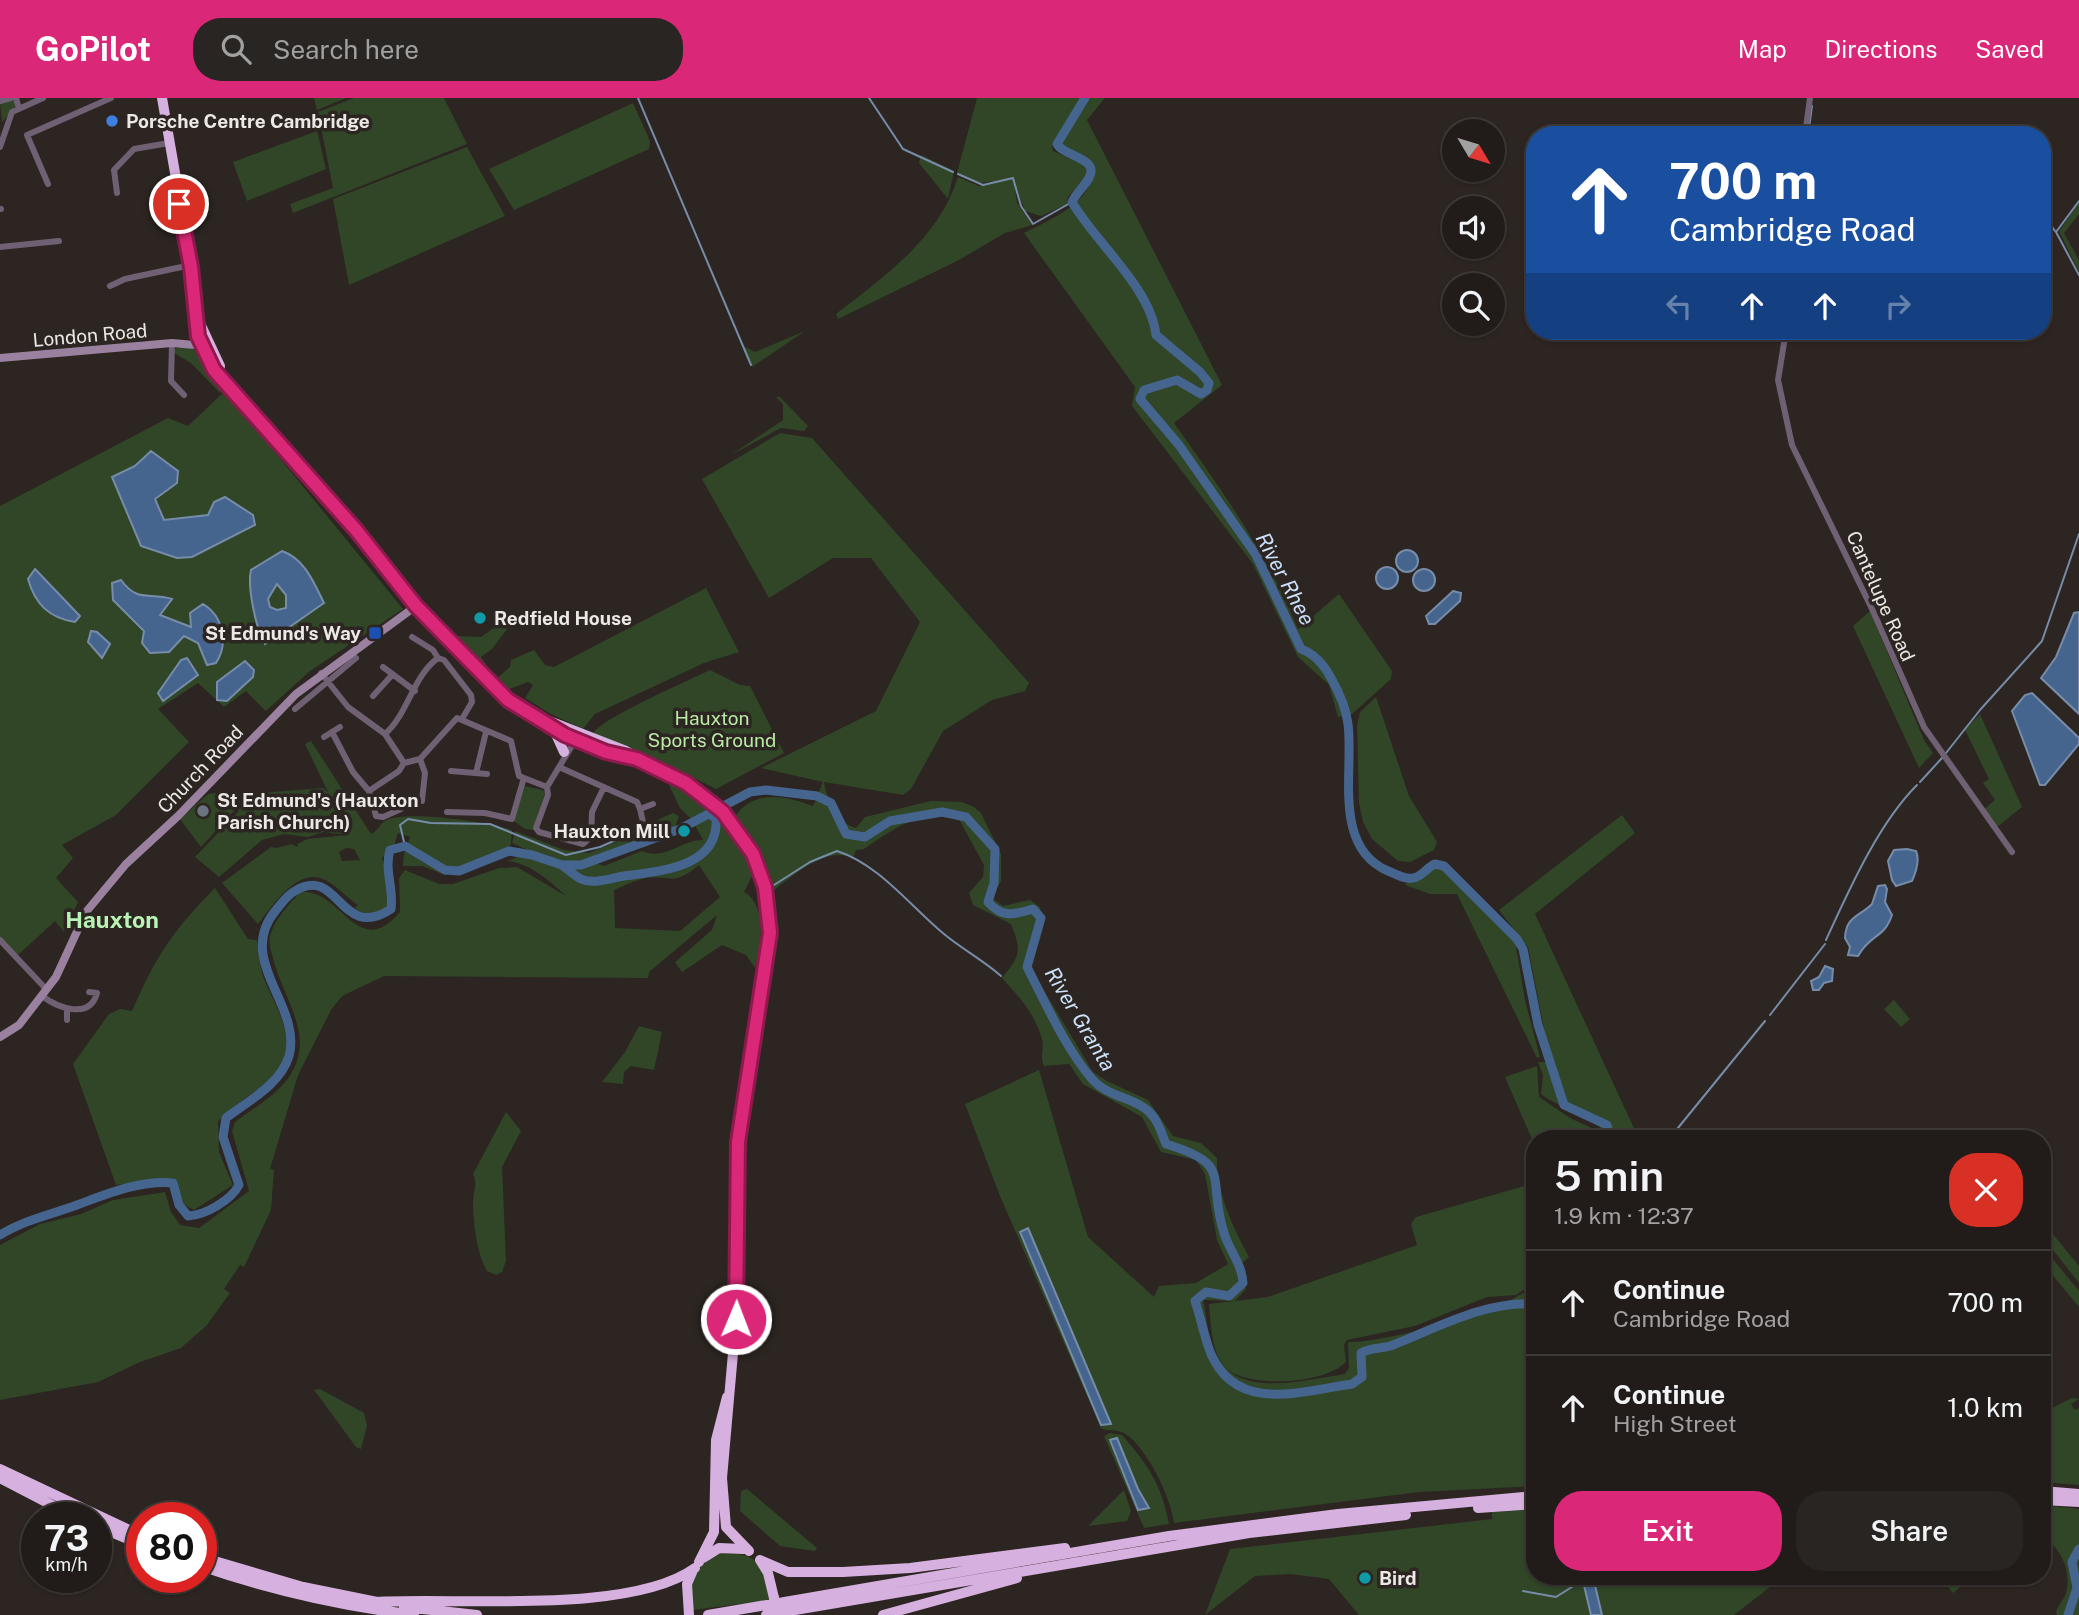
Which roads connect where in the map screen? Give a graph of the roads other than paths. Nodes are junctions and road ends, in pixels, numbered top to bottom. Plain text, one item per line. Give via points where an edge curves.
1 (14, 98) edge
2 (43, 98) edge
3 (111, 98) edge
4 (162, 98) edge
5 (1810, 98) edge
6 (0, 101) edge
7 (19, 109) junction
8 (1806, 126) edge
9 (169, 143) junction
10 (0, 146) edge
11 (48, 184) dead end
12 (117, 193) dead end
13 (59, 241) dead end
14 (1, 246) edge
15 (191, 265) junction
16 (121, 270) dead end
17 (125, 279) junction
18 (110, 286) dead end
19 (202, 339) junction
20 (1785, 340) edge
21 (172, 343) junction
22 (0, 358) edge
23 (184, 395) dead end
24 (416, 606) junction
25 (412, 637) dead end
26 (356, 658) dead end
27 (438, 658) junction
28 (383, 667) dead end
29 (321, 673) junction
30 (392, 675) junction
31 (328, 684) junction
32 (415, 691) junction
33 (373, 696) dead end
34 (295, 709) dead end
35 (462, 719) junction
36 (544, 720) junction
37 (340, 727) dead end
38 (554, 730) junction
39 (332, 732) junction
40 (486, 732) junction
41 (385, 734) junction
42 (574, 735) junction
43 (324, 737) dead end
44 (564, 754) junction
45 (420, 760) junction
46 (404, 763) junction
47 (559, 767) junction
48 (451, 771) dead end
49 (476, 773) junction
50 (487, 774) dead end
51 (523, 781) junction
52 (604, 787) junction
53 (547, 788) junction
54 (369, 791) junction
55 (422, 801) dead end
56 (653, 804) dead end
57 (401, 809) dead end
58 (640, 809) junction
59 (447, 812) dead end
60 (643, 822) dead end
61 (620, 830) dead end
62 (591, 837) junction
63 (2012, 852) dead end
64 (0, 940) edge
65 (44, 992) junction
66 (89, 992) dead end
67 (68, 1008) junction
68 (67, 1020) dead end
69 (0, 1037) edge
70 (728, 1395) junction
71 (0, 1469) edge
72 (0, 1478) edge
73 (2051, 1492) edge
74 (2079, 1494) edge
75 (1526, 1497) edge
76 (2051, 1500) edge
77 (46, 1502) edge
78 (2079, 1502) edge
79 (1526, 1505) edge
80 (126, 1528) edge
81 (1106, 1547) junction
82 (749, 1551) junction
83 (760, 1560) junction
84 (217, 1562) edge
85 (1070, 1563) junction
86 (697, 1565) junction
87 (217, 1571) edge
88 (376, 1602) junction
89 (351, 1606) junction
90 (688, 1611) edge
91 (382, 1615) edge
92 (414, 1615) edge
93 (477, 1615) edge
94 (708, 1615) edge
95 (765, 1615) edge
96 (776, 1615) edge
97 (883, 1615) edge

1 - 6 street
1 - 7 street
2 - 7 street
3 - 11 street via 27,135
4 - 9 highway
5 - 8 street
7 - 10 street via 8,118
9 - 12 street via 134,149 114,170
9 - 15 highway
13 - 14 street
15 - 17 street
15 - 19 highway
16 - 17 street
17 - 18 street
19 - 21 street, London Road
19 - 24 highway via 230,387
20 - 63 street, Cantelupe Road via 1778,380 1792,445 1924,727
21 - 22 street, London Road
21 - 23 street via 171,382
24 - 29 street, Church Road
24 - 36 highway via 494,689
25 - 27 street
26 - 31 street
27 - 32 street
27 - 35 street via 471,695
28 - 30 street
29 - 31 street
29 - 65 street, Church Road via 275,713 92,904 64,966
30 - 32 street
30 - 33 street
31 - 34 street
31 - 41 street via 348,707
32 - 41 street via 397,723
35 - 40 street
35 - 45 street via 452,722
36 - 38 highway
36 - 42 highway
37 - 39 street
38 - 42 highway
38 - 44 highway
39 - 43 street
39 - 54 street
40 - 49 street
40 - 51 street via 511,741 515,770
41 - 46 street
42 - 44 street
42 - 70 highway via 623,758 637,759 686,783 715,804 749,845 768,903 770,933 738,1142 736,1319
44 - 47 street
45 - 46 street
45 - 55 street via 425,773
46 - 54 street
47 - 52 street
47 - 53 street
48 - 49 street
49 - 50 street
51 - 53 street
51 - 59 street via 512,819
52 - 58 street via 637,802
52 - 62 street via 592,812
53 - 62 street via 536,828 539,832 572,843 583,844
54 - 57 street via 376,816
56 - 58 street
58 - 60 street
61 - 62 street
64 - 65 street
65 - 67 street via 57,1007
65 - 69 street, Church Road via 19,1025
66 - 67 street via 97,993 88,1009
67 - 68 street
70 - 82 highway via 723,1514 729,1533
70 - 86 highway via 716,1440 713,1532
71 - 80 highway
72 - 77 highway
73 - 74 highway
75 - 81 highway via 1338,1514
76 - 78 highway
79 - 85 highway via 1249,1533
81 - 83 highway via 1085,1545 843,1572 788,1572
81 - 94 highway
82 - 83 highway
82 - 86 highway via 719,1548
83 - 96 highway, bridge via 768,1573
84 - 88 highway
85 - 95 highway
85 - 97 highway
86 - 88 highway via 678,1580 647,1591 594,1600
86 - 90 highway via 687,1584
87 - 89 highway
88 - 93 highway
89 - 91 highway
89 - 92 highway

